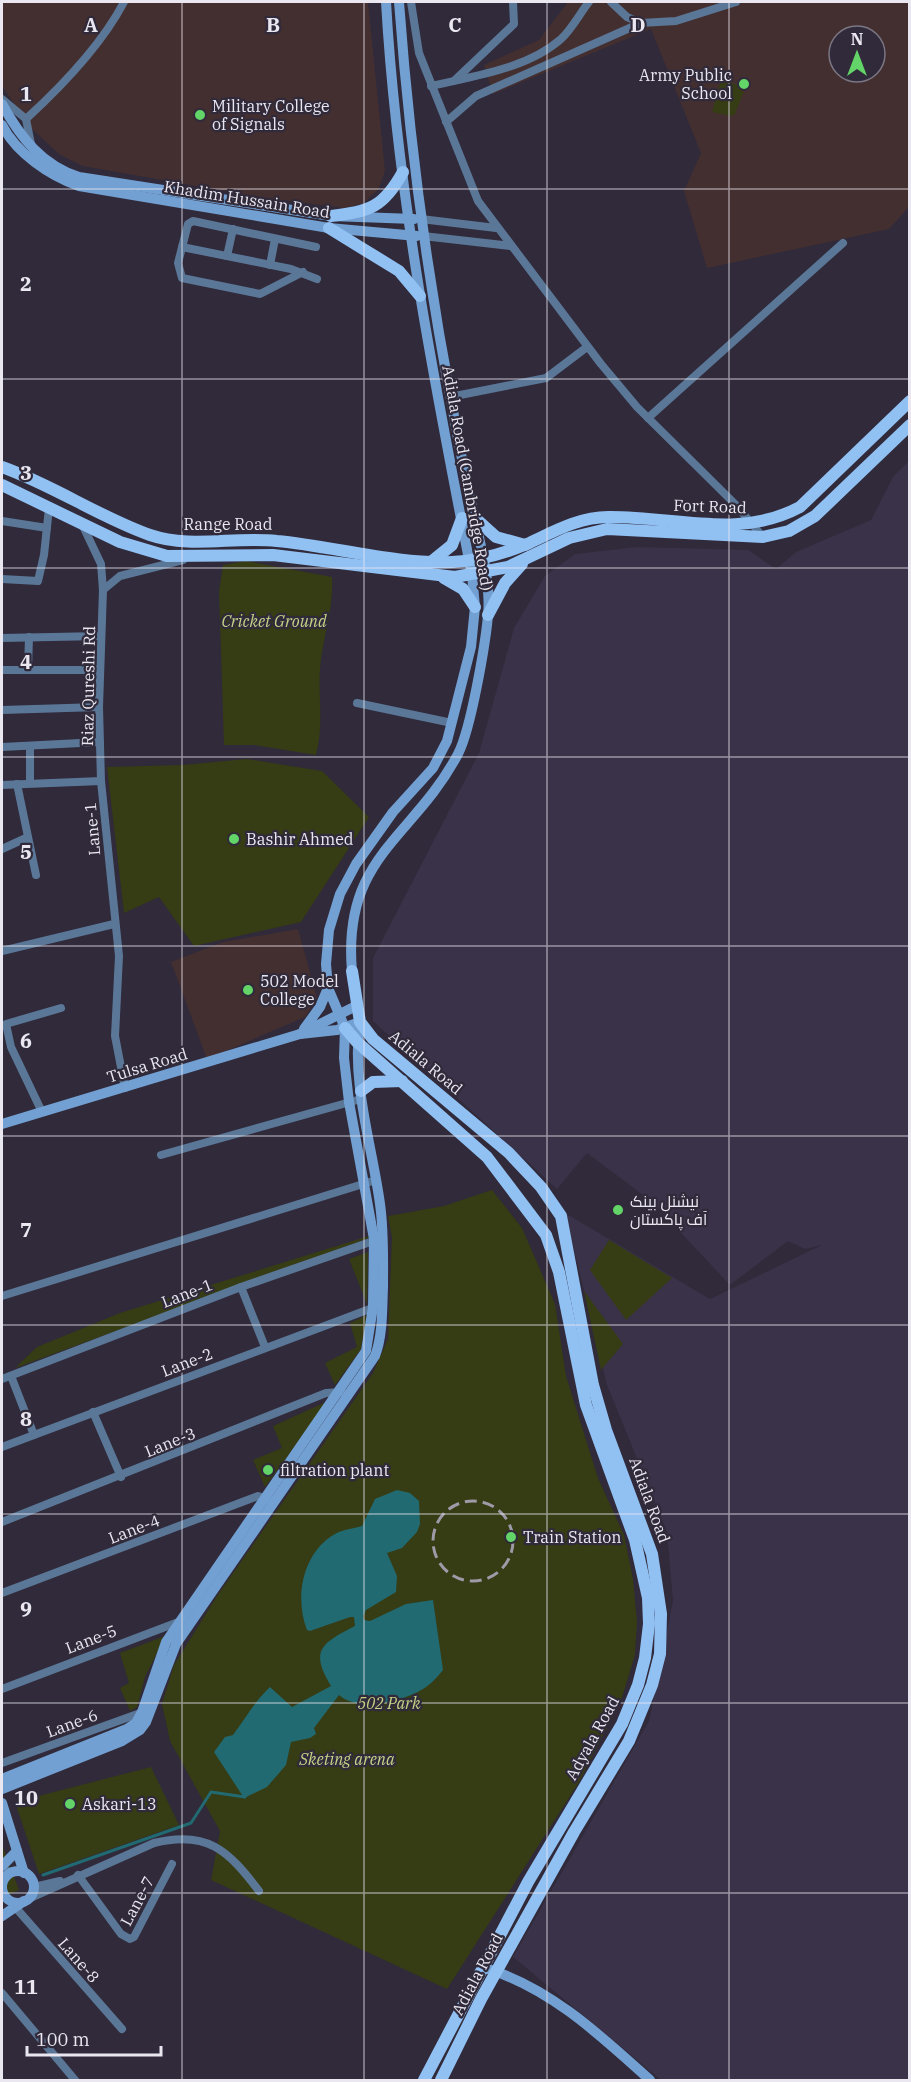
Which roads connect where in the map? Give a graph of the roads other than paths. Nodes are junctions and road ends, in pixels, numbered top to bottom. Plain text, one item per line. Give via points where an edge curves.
1 (124, 2) edge
2 (386, 2) edge
3 (399, 2) edge
4 (412, 2) edge
5 (513, 2) edge
6 (589, 2) edge
7 (611, 2) edge
8 (736, 2) edge
9 (641, 23) junction
10 (540, 54) junction
11 (543, 65) junction
12 (454, 81) junction
13 (431, 86) junction
14 (2, 99) edge
15 (2, 105) edge
16 (26, 119) junction
17 (446, 122) junction
18 (2, 130) edge
19 (32, 147) junction
20 (403, 172) junction
21 (409, 219) junction
22 (421, 219) junction
23 (330, 222) junction
24 (496, 228) junction
25 (233, 229) junction
26 (410, 235) junction
27 (423, 236) junction
28 (275, 239) junction
29 (843, 243) dead end
30 (512, 246) junction
31 (182, 247) junction
32 (316, 248) dead end
33 (227, 256) junction
34 (270, 265) junction
35 (303, 272) junction
36 (317, 279) dead end
37 (420, 296) junction
38 (587, 347) junction
39 (450, 397) junction
40 (909, 401) edge
41 (648, 418) junction
42 (909, 425) edge
43 (2, 467) edge
44 (2, 484) edge
45 (49, 508) junction
46 (468, 518) junction
47 (2, 521) edge
48 (82, 523) junction
49 (752, 525) junction
50 (47, 528) junction
51 (763, 537) junction
52 (525, 545) junction
53 (193, 557) junction
54 (483, 558) junction
55 (530, 558) junction
56 (469, 561) junction
57 (431, 562) junction
58 (486, 573) junction
59 (472, 575) junction
60 (434, 576) junction
61 (2, 579) edge
62 (103, 590) junction
63 (475, 607) junction
64 (488, 615) junction
65 (101, 636) junction
66 (29, 637) junction
67 (2, 638) edge
68 (2, 670) edge
69 (28, 670) junction
70 (100, 670) junction
71 (357, 703) dead end
72 (99, 707) junction
73 (2, 710) edge
74 (452, 723) junction
75 (100, 742) junction
76 (30, 746) junction
77 (2, 747) edge
78 (101, 781) junction
79 (30, 783) junction
80 (17, 784) junction
81 (2, 785) edge
82 (26, 838) junction
83 (2, 849) edge
84 (36, 874) dead end
85 (114, 924) junction
86 (2, 951) edge
87 (352, 971) joint
88 (328, 988) junction
89 (356, 1006) junction
90 (61, 1008) dead end
91 (338, 1015) junction
92 (360, 1022) junction
93 (345, 1028) junction
94 (300, 1034) junction
95 (6, 1042) edge
96 (357, 1042) junction
97 (402, 1081) junction
98 (125, 1088) junction
99 (361, 1095) junction
100 (349, 1102) junction
101 (42, 1112) junction
102 (2, 1124) edge
103 (162, 1155) dead end
104 (371, 1182) junction
105 (378, 1239) junction
106 (241, 1287) junction
107 (2, 1296) edge
108 (378, 1307) junction
109 (567, 1313) joint
110 (265, 1347) junction
111 (11, 1376) junction
112 (2, 1379) edge
113 (345, 1393) junction
114 (93, 1412) junction
115 (34, 1435) junction
116 (2, 1447) edge
117 (121, 1477) junction
118 (270, 1500) junction
119 (2, 1522) edge
120 (2, 1593) edge
121 (186, 1621) junction
122 (2, 1689) edge
123 (147, 1710) junction
124 (2, 1763) edge
125 (2, 1779) edge
126 (2, 1789) edge
127 (2, 1803) edge
128 (17, 1851) junction
129 (172, 1864) dead end
130 (5, 1870) edge
131 (24, 1873) junction
132 (78, 1875) junction
133 (65, 1881) junction
134 (34, 1887) junction
135 (2, 1890) edge
136 (259, 1891) dead end
137 (23, 1903) junction
138 (2, 1916) edge
139 (483, 1968) junction
140 (496, 1972) junction
141 (2, 1993) edge
142 (122, 2029) dead end
143 (75, 2080) edge
144 (424, 2080) edge
145 (441, 2080) edge
146 (650, 2080) edge

1 - 16 street via 82,60
2 - 20 main road, Adiala Road (Cambridge Road)
3 - 22 main road, Adiala Road (Cambridge Road)
4 - 13 street via 419,53
5 - 12 street via 514,24
6 - 10 street via 562,38
7 - 9 street via 627,17
8 - 9 street via 676,21
9 - 11 street
10 - 11 street
10 - 12 street
11 - 17 street via 476,96
12 - 13 street
13 - 17 street
14 - 16 street
15 - 19 main road, Khadim Hussain Road
16 - 19 street
17 - 24 street via 478,201
18 - 23 main road, Khadim Hussain Road via 40,166 79,186
19 - 23 main road, Khadim Hussain Road via 56,167 79,177
20 - 21 main road, Adiala Road (Cambridge Road)
20 - 23 main road via 382,202 370,210
21 - 22 main road, Khadim Hussain Road
21 - 23 main road, Khadim Hussain Road
21 - 26 main road, Adiala Road (Cambridge Road)
22 - 24 street, Khadim Hussain Road
22 - 27 main road, Adiala Road (Cambridge Road)
23 - 26 main road, Khadim Hussain Road
23 - 37 main road via 399,271
24 - 30 street
25 - 28 street
25 - 31 street via 193,221 188,224
25 - 33 street
26 - 27 main road, Khadim Hussain Road
26 - 37 main road, Adiala Road (Cambridge Road)
27 - 30 street, Khadim Hussain Road
27 - 39 main road, Adiala Road (Cambridge Road)
28 - 32 street
28 - 34 street
29 - 41 street
30 - 38 street
31 - 33 street
31 - 35 street via 178,268 182,278 253,294 270,290
33 - 34 street
34 - 35 street
35 - 36 street
37 - 46 main road, Adiala Road (Cambridge Road)
38 - 39 street via 546,378
38 - 41 street
39 - 46 main road, Adiala Road (Cambridge Road)
40 - 49 main road, Fort Road via 800,507 783,517
41 - 49 street
42 - 51 main road, Fort Road via 815,516 789,531
43 - 57 main road, Range Road via 161,538 192,542 274,540
44 - 45 main road
45 - 48 main road
45 - 50 street
46 - 52 main road via 496,537
46 - 54 main road, Adiala Road (Cambridge Road)
46 - 56 main road, Adiala Road (Cambridge Road)
46 - 57 main road via 452,544
47 - 50 street
48 - 53 main road via 142,550
48 - 62 street, Riaz Qureshi Rd via 101,564
49 - 51 street
49 - 52 main road, Fort Road via 608,517 585,520
50 - 61 street via 38,581
51 - 55 main road, Fort Road via 607,529 569,538
52 - 54 main road, Fort Road
53 - 60 main road via 273,555
53 - 62 street via 120,576
54 - 56 main road, Fort Road
54 - 58 main road, Adiala Road (Cambridge Road)
55 - 58 main road, Fort Road
55 - 64 main road via 505,583
56 - 57 main road, Range Road
56 - 59 main road, Adiala Road (Cambridge Road)
58 - 59 main road, Fort Road
58 - 64 main road, Adiala Road (Cambridge Road)
59 - 60 main road, Fort Road
59 - 63 main road, Adiala Road (Cambridge Road)
60 - 63 main road via 463,589
62 - 65 street, Riaz Qureshi Rd
63 - 74 main road, Adiala Road (Cambridge Road) via 471,647
64 - 87 main road, Adiala Road (Cambridge Road) via 459,752 444,779 397,833 365,882 353,917
65 - 66 street
65 - 70 street, Riaz Qureshi Rd
66 - 67 street
66 - 69 street
68 - 69 street
69 - 70 street
70 - 72 street, Riaz Qureshi Rd
71 - 74 street
72 - 73 street
72 - 75 street, Riaz Qureshi Rd
74 - 88 main road, Adiala Road (Cambridge Road) via 433,768 393,812 340,894 329,930
75 - 76 street
75 - 78 street, Riaz Qureshi Rd
76 - 77 street
76 - 79 street
78 - 79 street
78 - 85 street, Lane-1
79 - 80 street
80 - 81 street
80 - 82 street
82 - 83 street
82 - 84 street
85 - 86 street
85 - 98 street, Lane-1 via 119,956 115,1036
87 - 89 main road, Adiala Road
88 - 91 main road, Adiala Road (Cambridge Road)
88 - 94 main road via 320,1007
89 - 91 main road, Tulsa Road
89 - 92 main road, Adiala Road
90 - 95 street via 6,1023
91 - 93 main road, Adiala Road (Cambridge Road)
91 - 94 main road, Tulsa Road
92 - 93 main road, Tulsa Road
92 - 96 main road
92 - 140 main road, Adiala Road via 372,1039 509,1153 541,1187 561,1216 593,1385 652,1554 657,1581 660,1654 629,1741
93 - 94 main road, Tulsa Road
93 - 96 main road, Adiala Road
93 - 100 main road
94 - 98 main road, Tulsa Road
95 - 101 street
96 - 97 main road, Adiala Road
96 - 99 main road
97 - 99 main road via 373,1082
97 - 109 main road, Adiala Road via 487,1157 546,1235
98 - 101 main road, Tulsa Road
99 - 100 street
99 - 104 main road
100 - 103 street
100 - 104 main road
101 - 102 main road, Tulsa Road
104 - 105 main road
104 - 107 street
105 - 106 street, Lane-1
105 - 108 main road
106 - 110 street
106 - 111 street, Lane-1
108 - 110 street, Lane-2
108 - 113 main road via 366,1352
109 - 139 main road, Adyala Road via 586,1405 644,1574 649,1624 645,1658 622,1724 562,1822
110 - 114 street, Lane-2
111 - 112 street, Lane-1
111 - 115 street
113 - 117 street, Lane-3 via 326,1393
113 - 118 main road
114 - 115 street, Lane-2
114 - 117 street
115 - 116 street, Lane-2
117 - 119 street, Lane-3
118 - 120 street, Lane-4 via 258,1496
118 - 121 main road
121 - 122 street, Lane-5
121 - 123 main road via 158,1660
123 - 124 street, Lane-6
123 - 125 main road via 126,1729
123 - 126 main road via 146,1722 133,1736
127 - 128 main road
128 - 130 main road
128 - 131 main road
129 - 132 street, Lane-7 via 134,1938 130,1939 121,1934
130 - 131 main road
130 - 135 main road
131 - 134 main road
132 - 133 street
132 - 136 street via 154,1843 192,1839 226,1853
133 - 134 street
133 - 137 street
134 - 137 main road
135 - 137 main road via 11,1901
137 - 138 main road
137 - 142 street, Lane-8
139 - 140 main road
139 - 144 main road, Adyala Road
140 - 145 main road, Adiala Road
140 - 146 main road via 580,2018
141 - 143 street

